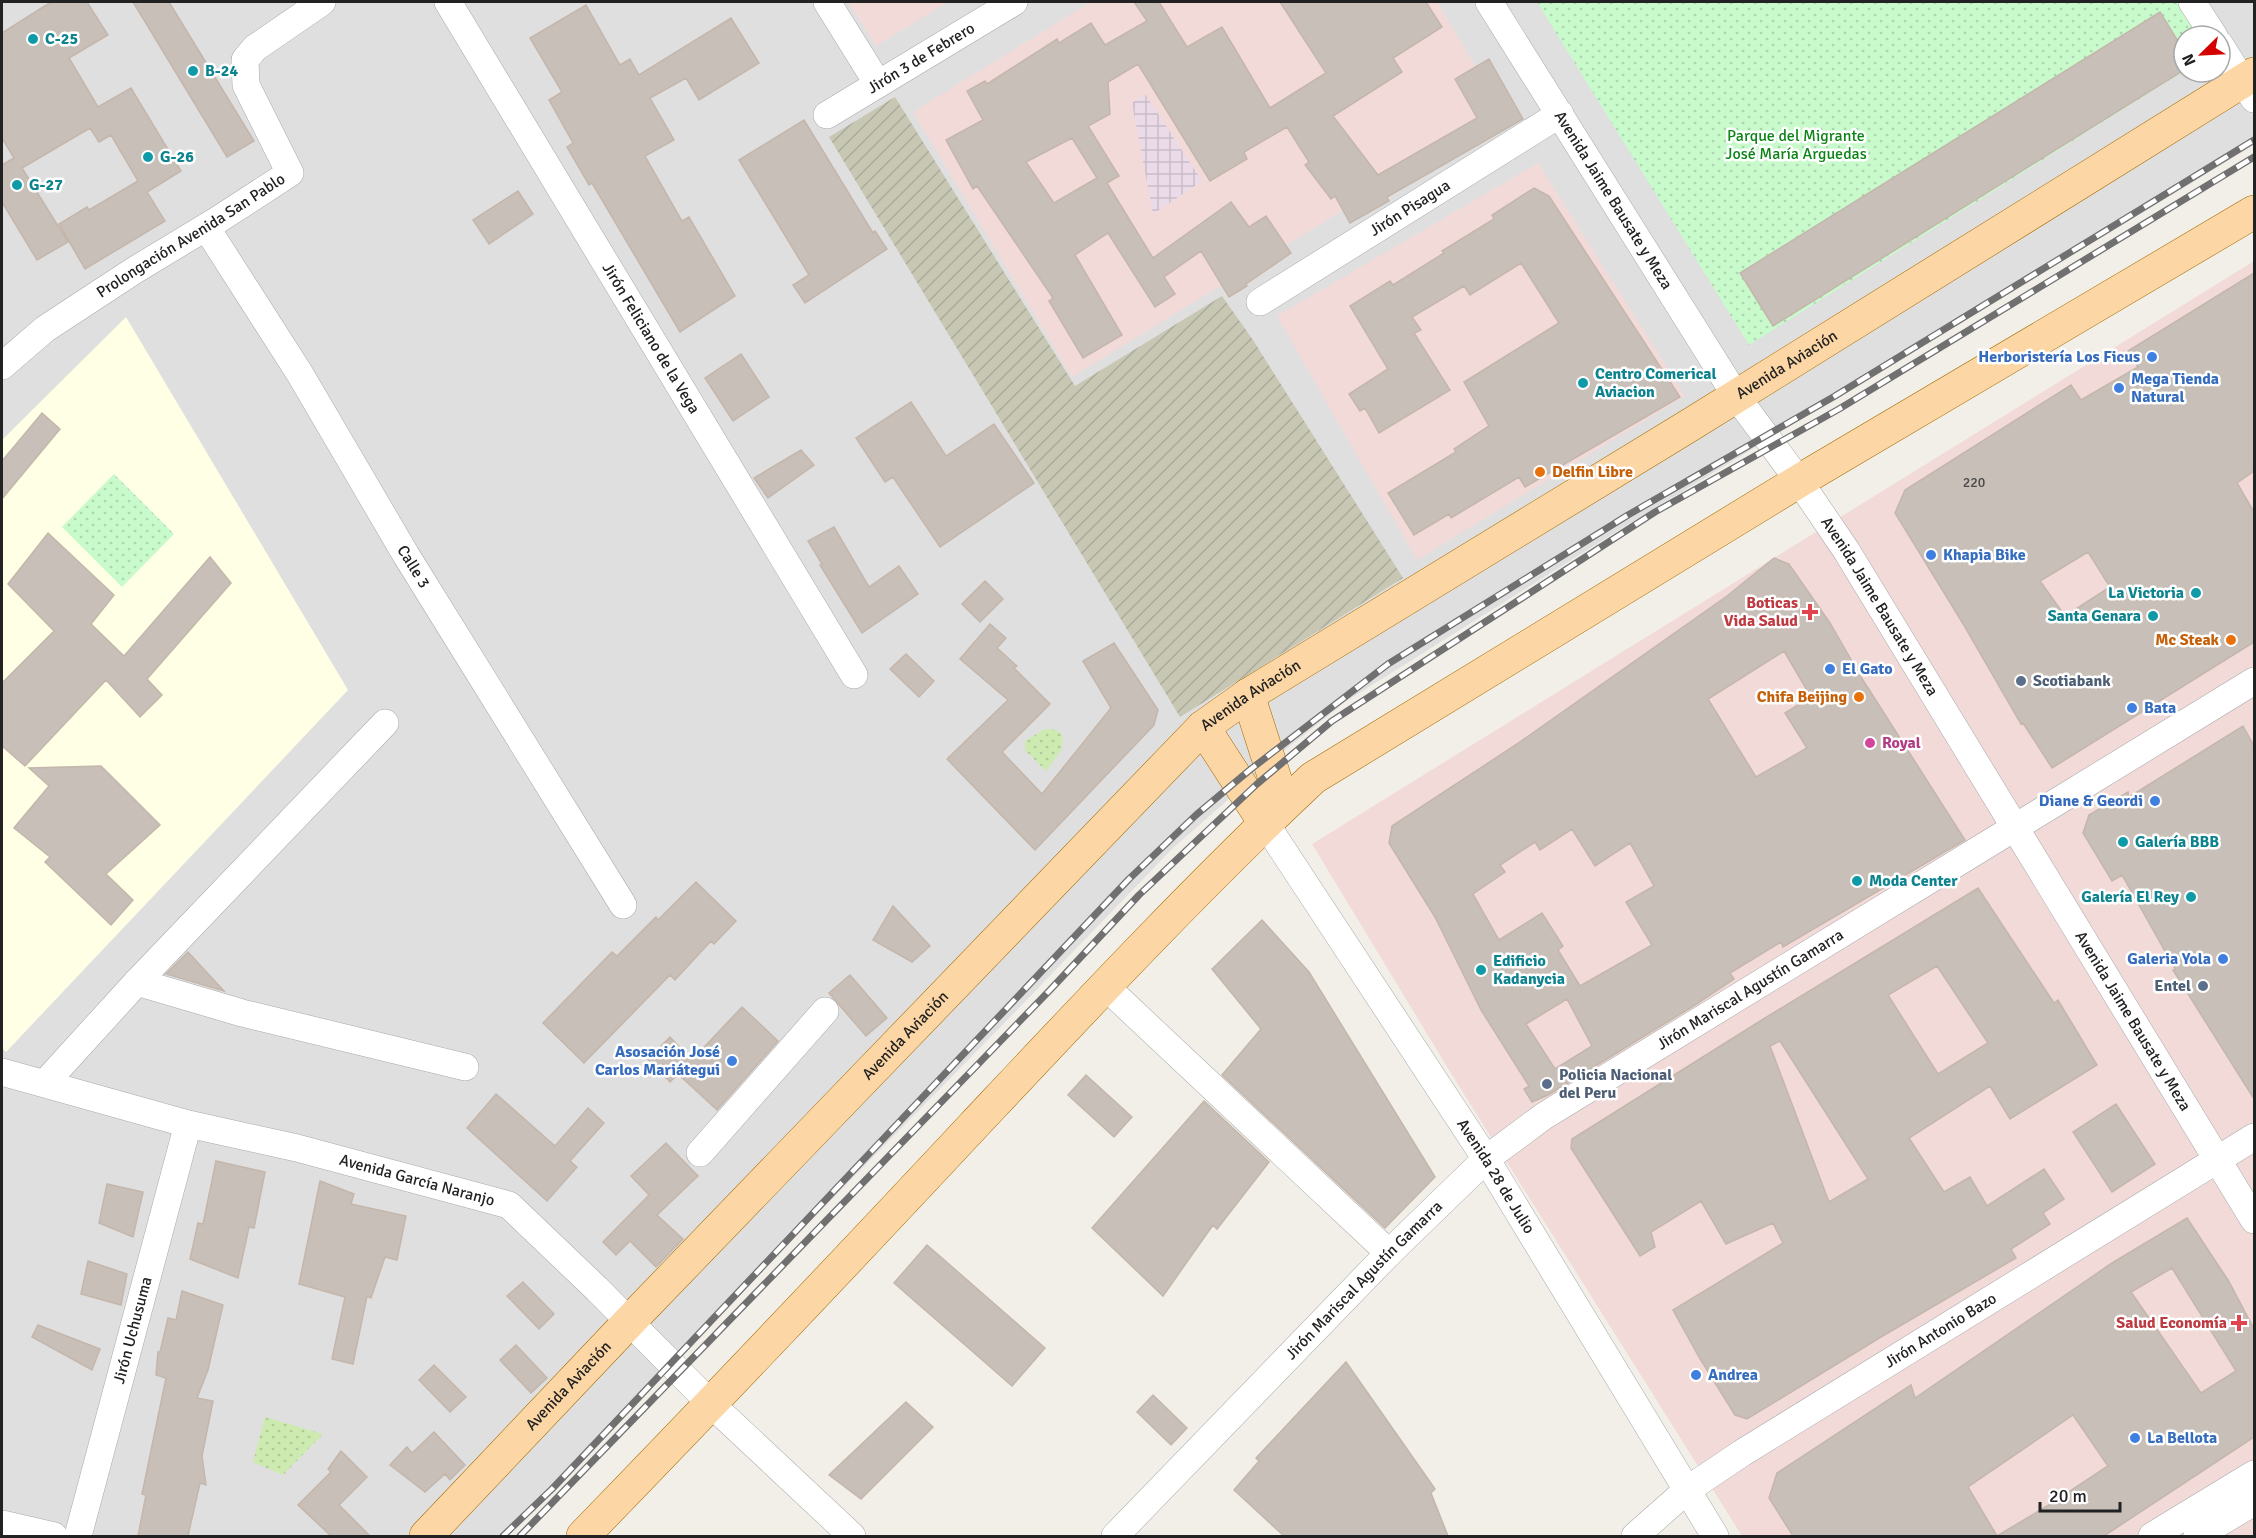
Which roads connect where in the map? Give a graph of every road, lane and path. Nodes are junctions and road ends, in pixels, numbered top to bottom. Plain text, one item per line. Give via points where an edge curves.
1 (322, 2) edge
2 (448, 2) edge
3 (827, 2) edge
4 (1014, 2) edge
5 (1489, 2) edge
6 (2192, 2) edge
7 (2206, 24) edge
8 (2232, 60) edge
9 (878, 84) junction
10 (2251, 85) edge
11 (1560, 114) junction
12 (827, 115) dead end
13 (2254, 212) edge
14 (206, 227) junction
15 (1260, 302) dead end
16 (2, 366) edge
17 (1736, 396) junction
18 (1799, 481) junction
19 (854, 675) dead end
20 (2254, 681) edge
21 (1248, 696) junction
22 (385, 723) dead end
23 (1203, 727) junction
24 (1265, 823) junction
25 (2015, 828) junction
26 (623, 905) dead end
27 (137, 982) junction
28 (1105, 987) junction
29 (825, 1011) dead end
30 (465, 1067) dead end
31 (2, 1072) edge
32 (45, 1083) junction
33 (188, 1124) junction
34 (2254, 1137) edge
35 (700, 1153) dead end
36 (1486, 1159) junction
37 (2218, 1160) junction
38 (2254, 1220) edge
39 (1389, 1254) junction
40 (629, 1322) junction
41 (711, 1404) junction
42 (2254, 1474) edge
43 (1687, 1490) junction
44 (2254, 1502) edge
45 (2, 1524) edge
46 (54, 1536) edge
47 (78, 1536) edge
48 (426, 1536) edge
49 (583, 1536) edge
50 (852, 1536) edge
51 (1115, 1536) edge
52 (1635, 1536) edge
53 (1715, 1536) edge
54 (2151, 1536) edge
55 (2197, 1536) edge

1 - 14 street, Prolongación Avenida San Pablo via 255,48 245,60 246,85 290,173
2 - 19 street, Jirón Feliciano de la Vega
3 - 9 street
4 - 9 street, Jirón 3 de Febrero
5 - 11 street, Avenida Jaime Bausate y Meza
6 - 7 street
8 - 10 street
9 - 12 street, Jirón 3 de Febrero
10 - 17 main road, Avenida Aviación
11 - 15 street, Jirón Pisagua
11 - 17 street, Avenida Jaime Bausate y Meza
13 - 18 main road
14 - 16 street, Prolongación Avenida San Pablo via 45,329
14 - 26 street, Calle 3 via 300,374 406,555
17 - 18 street, Avenida Jaime Bausate y Meza
17 - 21 main road, Avenida Aviación
18 - 24 main road via 1313,778
18 - 25 street, Avenida Jaime Bausate y Meza via 1846,550
20 - 25 street, Jirón Mariscal Agustín Gamarra
21 - 23 main road, Avenida Aviación
21 - 24 main road via 1276,782
22 - 27 street
23 - 24 main road, Avenida 28 de Julio
23 - 40 main road, Avenida Aviación
24 - 28 main road
24 - 36 street, Avenida 28 de Julio
25 - 36 street, Jirón Mariscal Agustín Gamarra via 1544,1116
25 - 37 street, Avenida Jaime Bausate y Meza
27 - 30 street via 242,1013
27 - 32 street
28 - 39 street
28 - 41 main road
29 - 35 street
31 - 32 street, Avenida García Naranjo
32 - 33 street, Avenida García Naranjo
33 - 40 street, Avenida García Naranjo via 297,1148 509,1205
33 - 47 street, Jirón Uchusuma
34 - 37 street, Jirón Antonio Bazo
36 - 39 street, Jirón Mariscal Agustín Gamarra
36 - 43 street, Avenida 28 de Julio
37 - 38 street, Avenida Jaime Bausate y Meza
37 - 43 street, Jirón Antonio Bazo
39 - 51 street, Jirón Mariscal Agustín Gamarra
40 - 41 street, Avenida García Naranjo
40 - 48 main road, Avenida Aviación
41 - 49 main road
41 - 50 street, Avenida García Naranjo
42 - 54 street
43 - 52 street, Jirón Antonio Bazo
43 - 53 street, Avenida 28 de Julio
44 - 55 street
45 - 46 street

